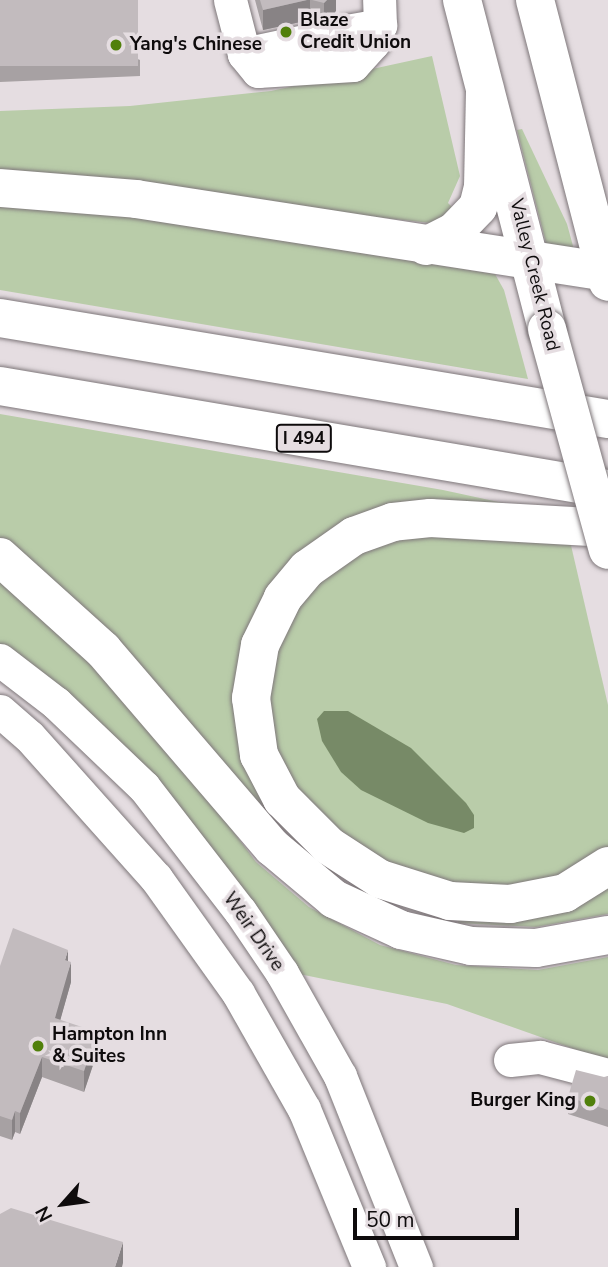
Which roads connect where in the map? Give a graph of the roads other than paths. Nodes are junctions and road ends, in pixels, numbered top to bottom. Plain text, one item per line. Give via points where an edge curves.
1 (230, 0) edge
2 (462, 0) edge
3 (535, 0) edge
4 (379, 12) edge
5 (244, 54) junction
6 (485, 90) junction
7 (0, 188) edge
8 (426, 246) junction
9 (531, 263) junction
10 (607, 275) edge
11 (0, 318) edge
12 (0, 386) edge
13 (608, 419) edge
14 (608, 489) edge
15 (608, 528) edge
16 (608, 550) edge
17 (0, 557) edge
18 (0, 660) edge
19 (0, 710) edge
20 (608, 866) edge
21 (608, 935) edge
22 (510, 1059) dead end
23 (608, 1075) edge
24 (369, 1267) edge
25 (416, 1267) edge

1 - 5 street
2 - 6 main road, Valley Creek Road
3 - 10 main road
4 - 5 street via 327,36
4 - 5 street via 373,43 353,65 258,71
6 - 8 main road via 484,187 478,207 454,232
6 - 9 main road, Valley Creek Road
7 - 8 main road via 136,200
8 - 9 main road
9 - 10 main road
9 - 16 main road, Valley Creek Road, bridge
11 - 13 main road
12 - 14 main road, I 494
15 - 20 main road via 430,519 393,522 354,536 307,569 283,597 260,645 251,698 259,755 282,799 329,846 380,879 450,901 510,904 565,894
17 - 21 main road via 103,650 272,847 334,899 401,930 471,946 536,948
18 - 25 street, Weir Drive via 56,703 144,787 240,911 282,973 340,1076
19 - 24 street via 29,736 156,878 238,993 304,1109
22 - 23 street via 540,1057

